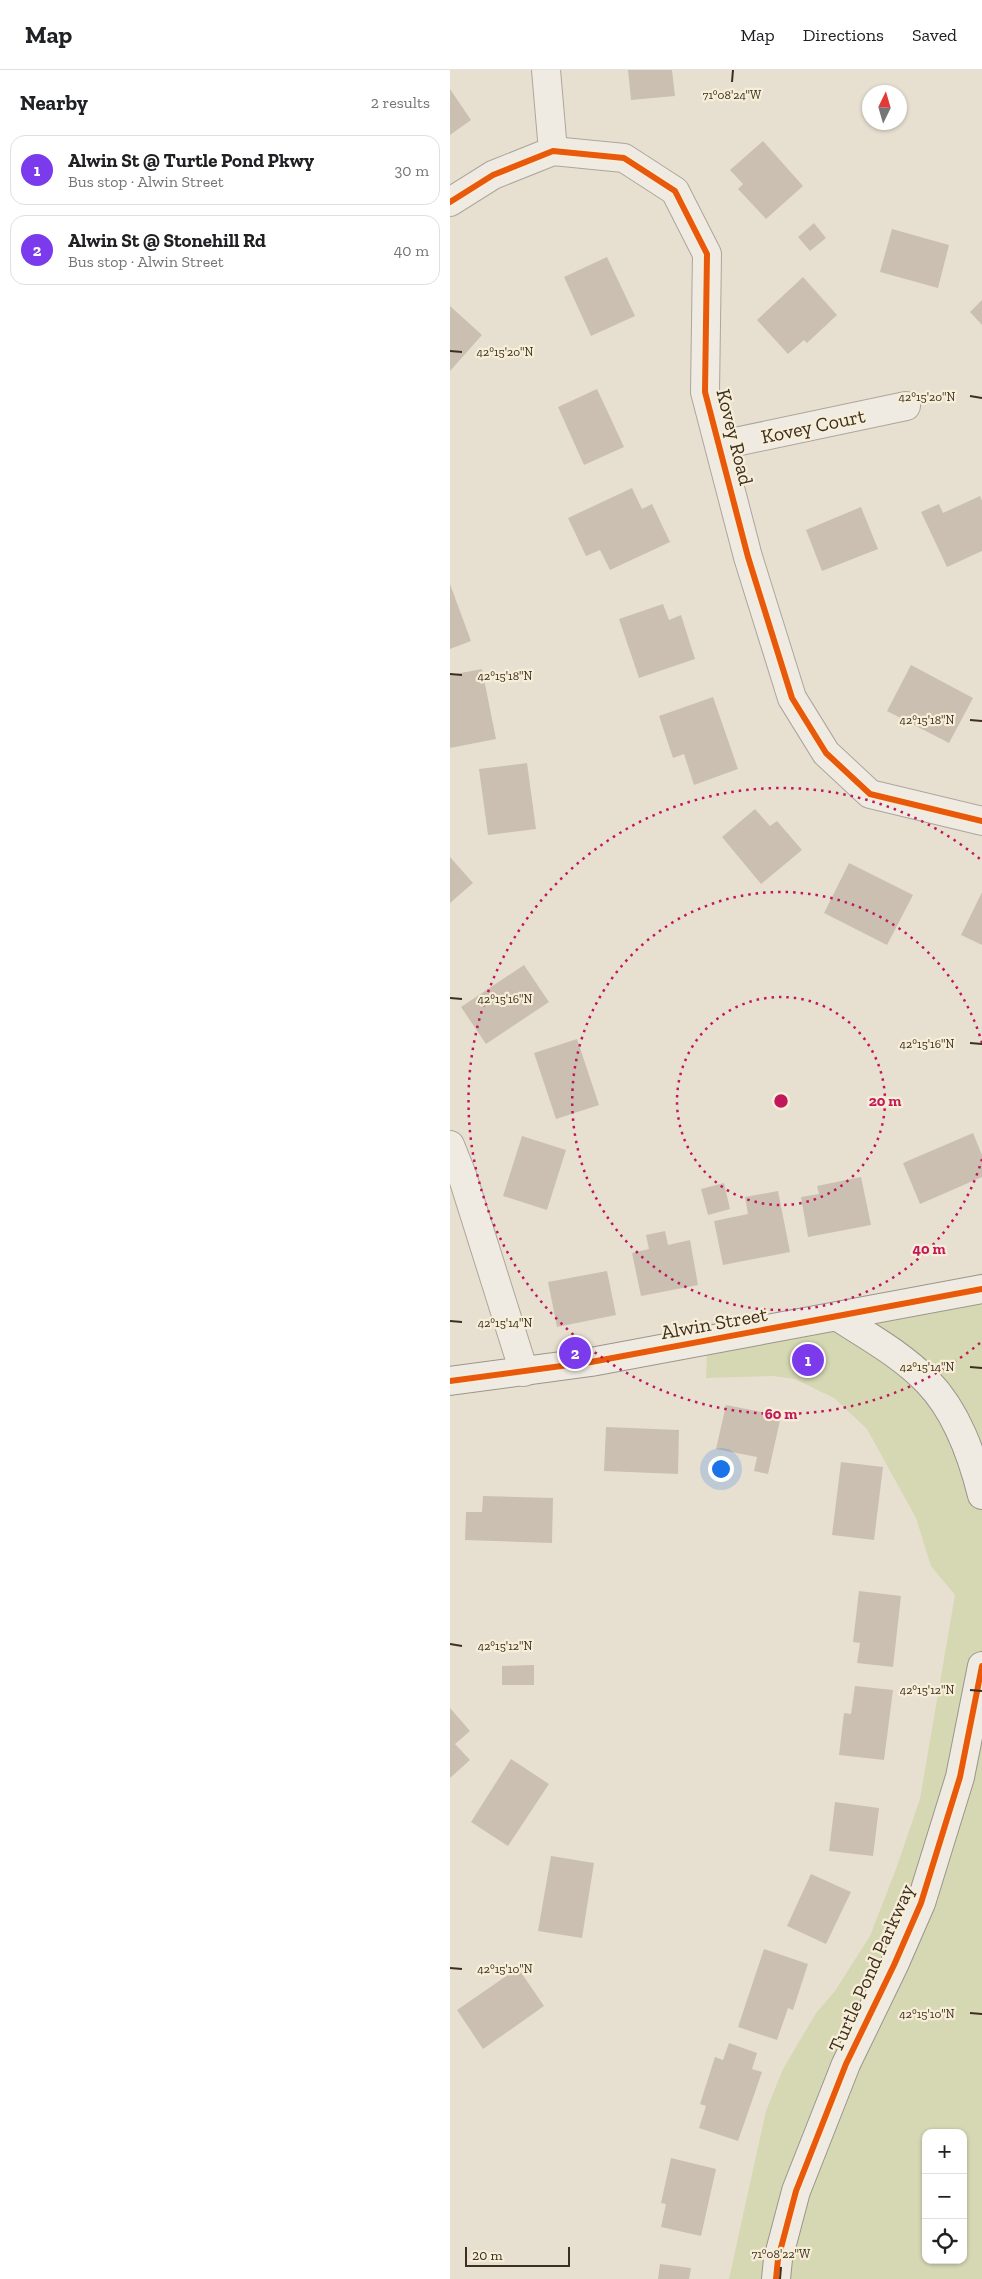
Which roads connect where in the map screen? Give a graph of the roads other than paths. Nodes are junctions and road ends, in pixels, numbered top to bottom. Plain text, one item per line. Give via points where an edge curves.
1 (546, 70) edge
2 (553, 151) junction
3 (450, 202) edge
4 (906, 406) dead end
5 (721, 446) junction
6 (982, 822) edge
7 (450, 1145) edge
8 (982, 1289) edge
9 (838, 1317) junction
10 (524, 1372) junction
11 (450, 1381) edge
12 (982, 1495) edge
13 (982, 1666) edge
14 (776, 2279) edge

1 - 2 street
2 - 3 street, Kovey Road via 494,175
2 - 5 street, Kovey Road via 624,158 675,191 707,254 705,392
4 - 5 street, Kovey Court
5 - 6 street, Kovey Road via 748,557 792,698 826,753 870,794
7 - 10 street
8 - 9 street, Alwin Street
9 - 10 street, Alwin Street
9 - 12 street via 892,1352 928,1383 954,1419 974,1462
10 - 11 street, Alwin Street
13 - 14 street, Turtle Pond Parkway via 960,1777 921,1903 846,2064 796,2191

